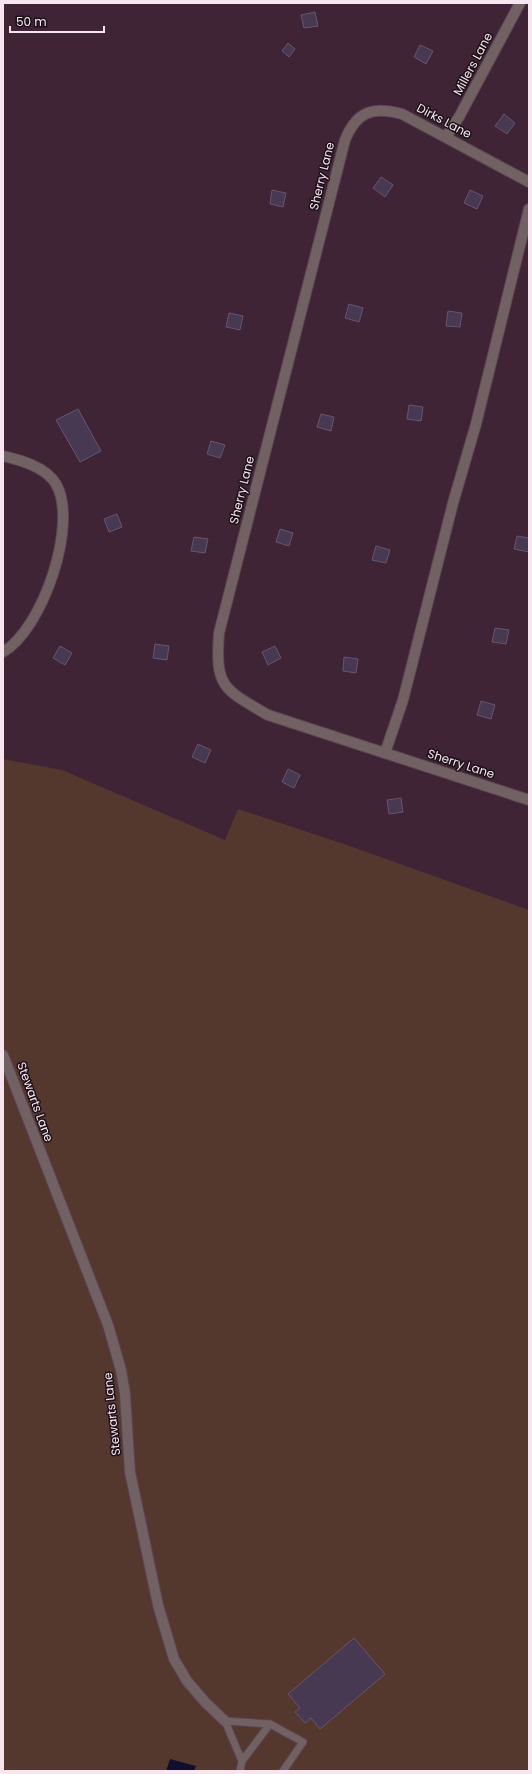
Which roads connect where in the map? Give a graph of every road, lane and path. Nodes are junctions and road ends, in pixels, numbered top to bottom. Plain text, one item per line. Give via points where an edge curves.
1 (520, 3) edge
2 (348, 130) joint
3 (446, 137) junction
4 (529, 182) edge
5 (529, 209) edge
6 (3, 456) edge
7 (3, 652) edge
8 (385, 753) junction
9 (529, 800) edge
10 (3, 1055) edge
11 (225, 1721) junction
12 (270, 1724) junction
13 (242, 1761) junction
14 (240, 1771) edge
15 (283, 1771) edge

1 - 3 street, Millers Lane
2 - 3 street, Dirks Lane via 356,120 369,111 385,109 402,114
2 - 8 street, Sherry Lane via 219,632 217,660 224,684 236,696 268,715
3 - 4 street, Dirks Lane
5 - 8 street via 476,424 453,503 403,700
6 - 7 street via 19,460 43,471 51,478 61,498 64,521 54,570 41,607 30,626
8 - 9 street, Sherry Lane
10 - 11 street, Stewarts Lane via 108,1325 121,1370 130,1472 158,1605 174,1659 187,1681
11 - 12 lane
11 - 13 lane
12 - 13 lane
12 - 15 lane via 302,1742
13 - 14 lane

